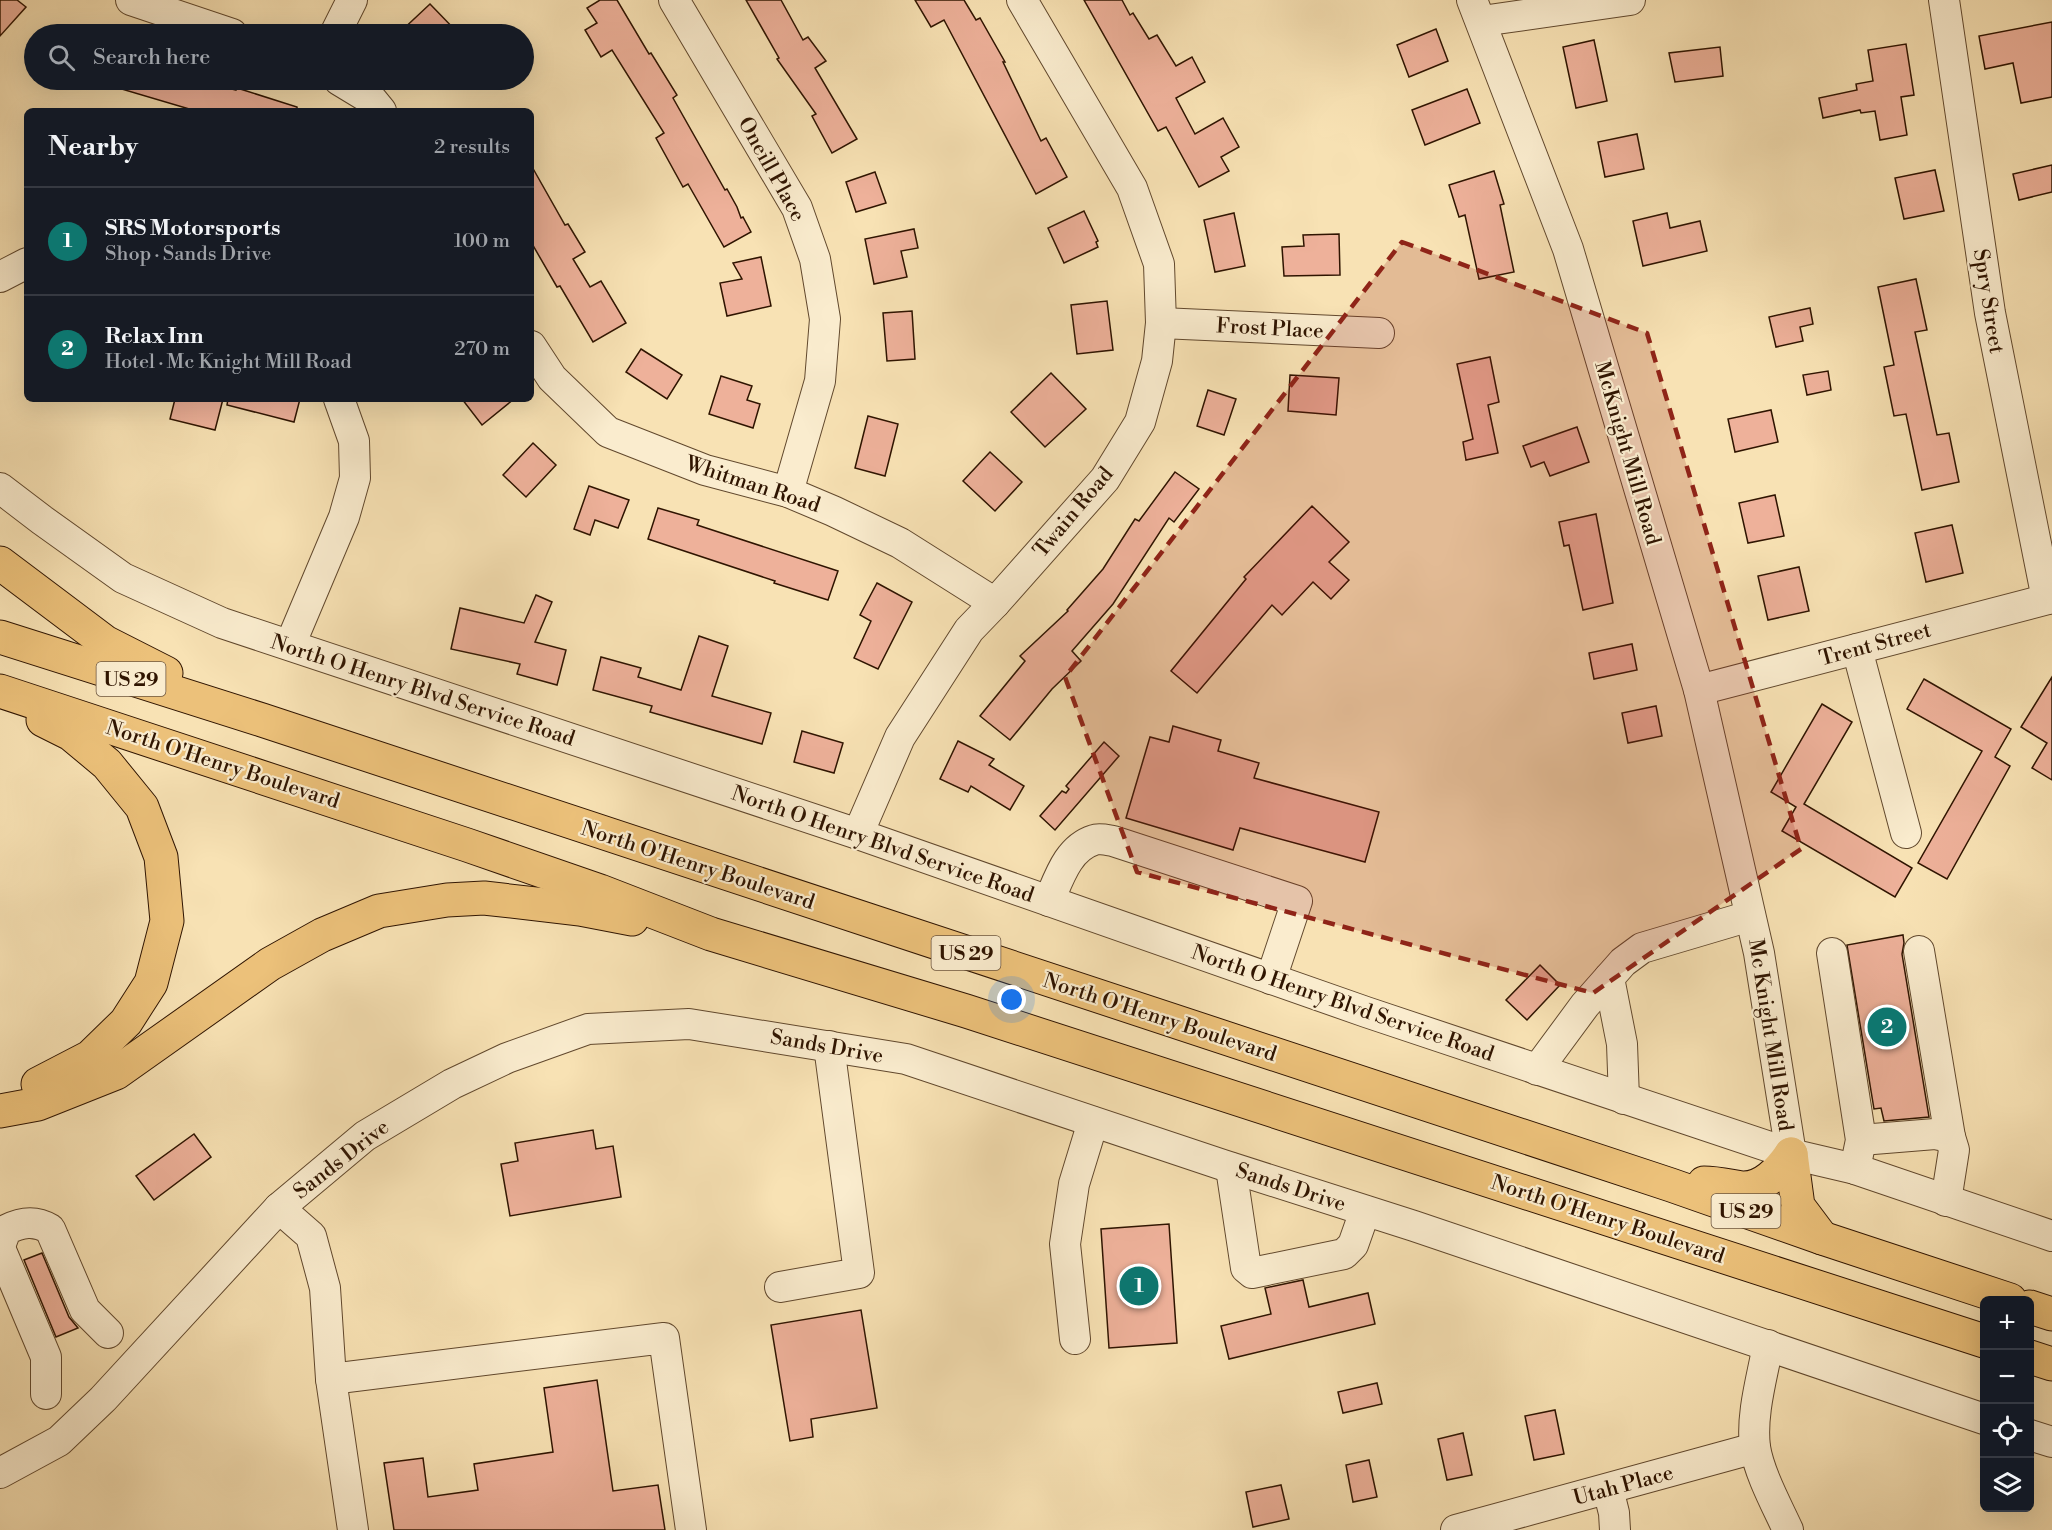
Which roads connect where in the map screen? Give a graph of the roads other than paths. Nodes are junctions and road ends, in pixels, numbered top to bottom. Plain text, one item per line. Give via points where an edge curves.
1 (131, 0) edge
2 (352, 0) edge
3 (674, 0) edge
4 (1022, 0) edge
5 (1630, 0) edge
6 (1944, 0) edge
7 (1477, 10) edge
8 (202, 24) edge
9 (340, 24) edge
10 (356, 90) edge
11 (379, 108) edge
12 (24, 265) edge
13 (0, 278) edge
14 (1161, 323) junction
15 (1379, 333) dead end
16 (534, 351) edge
17 (340, 402) edge
18 (0, 488) edge
19 (788, 492) junction
20 (0, 563) edge
21 (2049, 599) edge
22 (995, 603) junction
23 (0, 637) edge
24 (290, 645) junction
25 (1857, 649) junction
26 (1699, 690) junction
27 (0, 691) edge
28 (0, 702) edge
29 (261, 720) junction
30 (1906, 833) dead end
31 (858, 834) junction
32 (1048, 901) junction
33 (1750, 915) junction
34 (711, 934) junction
35 (1919, 951) dead end
36 (1832, 953) dead end
37 (1609, 978) junction
38 (1270, 979) junction
39 (829, 1046) junction
40 (1537, 1070) junction
41 (0, 1094) edge
42 (1624, 1099) junction
43 (0, 1111) edge
44 (1093, 1122) junction
45 (1950, 1137) junction
46 (1861, 1140) junction
47 (1791, 1154) junction
48 (1231, 1168) junction
49 (1855, 1169) junction
50 (1671, 1185) junction
51 (1946, 1201) junction
52 (279, 1208) junction
53 (1365, 1211) junction
54 (2052, 1215) edge
55 (2015, 1224) junction
56 (2052, 1236) edge
57 (1822, 1238) junction
58 (0, 1247) edge
59 (780, 1287) dead end
60 (1998, 1296) edge
61 (2034, 1308) edge
62 (2052, 1314) edge
63 (108, 1333) dead end
64 (1075, 1340) dead end
65 (1980, 1340) edge
66 (1768, 1346) junction
67 (2034, 1358) edge
68 (2052, 1364) edge
69 (331, 1379) junction
70 (46, 1394) dead end
71 (1980, 1418) edge
72 (2034, 1436) edge
73 (2052, 1442) edge
74 (1755, 1448) junction
75 (0, 1473) edge
76 (1608, 1489) junction
77 (353, 1530) edge
78 (691, 1530) edge
79 (1456, 1530) edge
80 (1615, 1530) edge
81 (1788, 1530) edge

1 - 8 street
2 - 9 street
3 - 19 street, Oneill Place via 797,208 815,259 825,319 820,381
4 - 14 street, Twain Road via 1132,188 1159,264
5 - 7 street
6 - 21 street, Spry Street via 1990,313
7 - 26 street, McKnight Mill Road via 1568,249
10 - 11 street
12 - 13 street
14 - 15 street, Frost Place
14 - 22 street, Twain Road via 1157,361 1140,422 1105,479
16 - 19 street, Whitman Road via 552,378 608,432 705,470
17 - 24 street via 354,441 355,478 344,517
18 - 24 street, North O Henry Blvd Service Road via 123,578 222,623
19 - 22 street, Whitman Road via 900,543
20 - 29 highway via 105,642
21 - 25 street, Trent Street
22 - 31 street, Twain Road via 969,630 900,737
23 - 29 highway, North O'Henry Boulevard / US 29
24 - 31 street, North O Henry Blvd Service Road
25 - 26 street, Trent Street
25 - 30 street
26 - 33 street, McKnight Mill Road
27 - 34 highway, North O'Henry Boulevard / US 29 via 489,852
28 - 41 highway via 71,734 107,764 142,807 161,856 167,921 151,983 126,1022 90,1057 40,1083
29 - 50 highway, North O'Henry Boulevard / US 29
31 - 32 street, North O Henry Blvd Service Road
32 - 38 street, North O Henry Blvd Service Road
32 - 38 street via 1075,850 1095,839 1113,841 1297,901
33 - 37 street via 1642,948
33 - 47 street, Mc Knight Mill Road
34 - 43 highway via 580,909 484,898 380,911 322,935 270,964 116,1073 38,1104
34 - 65 highway, North O'Henry Boulevard / US 29 via 978,1014
35 - 45 street
36 - 46 street
37 - 40 street
37 - 42 street via 1622,1044
38 - 40 street, North O Henry Blvd Service Road
39 - 44 street, Sands Drive via 906,1059
39 - 52 street, Sands Drive via 689,1024 588,1029 507,1058 452,1084 365,1136
39 - 59 street via 859,1273
40 - 42 street, North O Henry Blvd Service Road
42 - 47 street, North O Henry Blvd Service Road
44 - 48 street, Sands Drive
44 - 64 street via 1074,1184 1065,1244
45 - 46 street via 1935,1134
45 - 51 street via 1954,1150
46 - 49 street
47 - 49 street
47 - 50 highway via 1781,1168 1758,1186
47 - 57 highway via 1798,1206
48 - 53 street, Sands Drive
48 - 53 street via 1246,1268 1252,1273 1344,1254 1353,1245
49 - 51 street
50 - 57 highway, North O'Henry Boulevard / US 29
51 - 55 street
52 - 69 street via 311,1236 325,1288
52 - 75 street, Sands Drive via 59,1441
53 - 66 street, Sands Drive
54 - 55 street
55 - 56 street
57 - 60 highway, North O'Henry Boulevard / US 29
58 - 63 street via 6,1230 16,1224 38,1222 50,1229 85,1310
58 - 70 street via 46,1357
61 - 62 highway
66 - 71 street, Sands Drive
66 - 74 street via 1755,1416
67 - 68 highway
69 - 77 street
69 - 78 street via 664,1338
72 - 73 street
74 - 76 street, Utah Place
74 - 81 street
76 - 79 street, Utah Place
76 - 80 street

